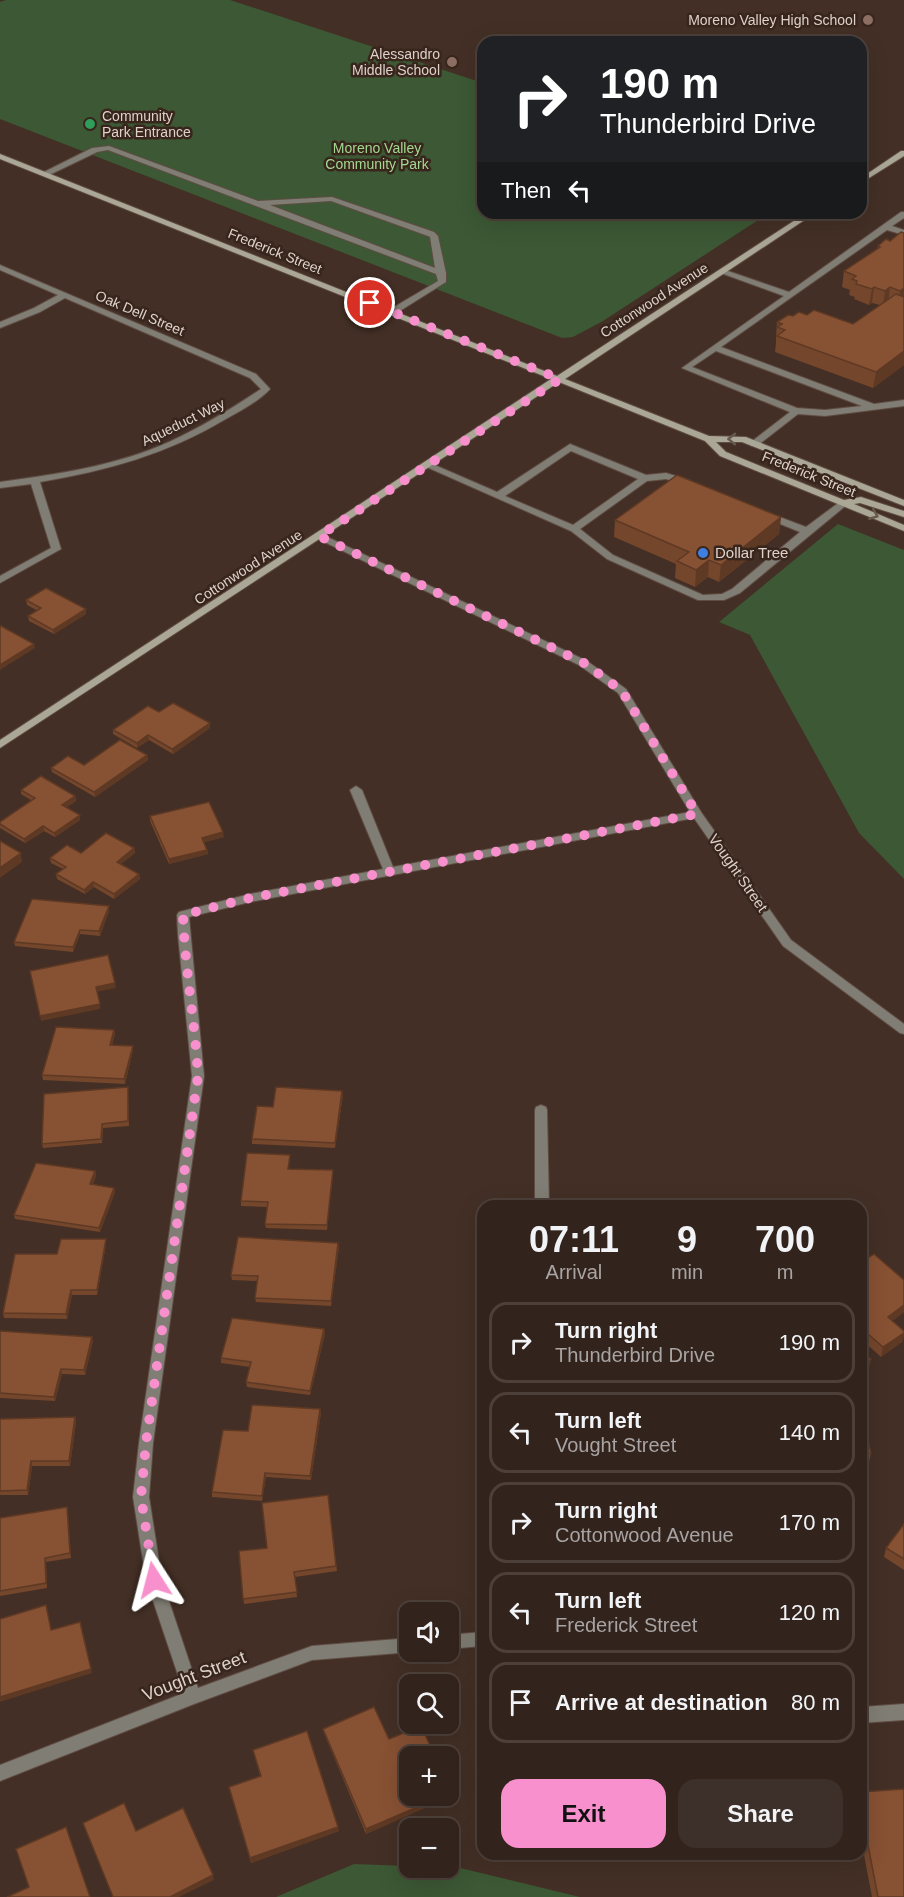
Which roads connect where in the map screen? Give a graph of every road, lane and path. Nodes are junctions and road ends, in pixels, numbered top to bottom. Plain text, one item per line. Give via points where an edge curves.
1 (904, 153) edge
2 (0, 156) edge
3 (44, 174) junction
4 (867, 177) edge
5 (257, 203) junction
6 (904, 214) edge
7 (802, 219) edge
8 (886, 227) junction
9 (904, 233) edge
10 (0, 267) edge
11 (722, 272) junction
12 (442, 273) junction
13 (65, 295) junction
14 (790, 295) junction
15 (392, 312) junction
16 (0, 325) edge
17 (715, 348) junction
18 (560, 379) junction
19 (266, 389) joint
20 (904, 393) edge
21 (904, 403) edge
22 (888, 405) junction
23 (874, 407) junction
24 (796, 411) junction
25 (708, 439) junction
26 (754, 444) junction
27 (427, 465) junction
28 (645, 478) junction
29 (35, 481) junction
30 (0, 485) edge
31 (693, 485) edge
32 (498, 496) junction
33 (844, 503) junction
34 (904, 503) edge
35 (753, 509) edge
36 (904, 514) edge
37 (904, 528) edge
38 (574, 529) junction
39 (807, 531) junction
40 (319, 536) junction
41 (0, 580) edge
42 (0, 745) edge
43 (356, 790) dead end
44 (697, 814) junction
45 (389, 871) junction
46 (904, 1030) edge
47 (541, 1110) dead end
48 (542, 1200) edge
49 (477, 1640) edge
50 (459, 1641) edge
51 (399, 1646) edge
52 (193, 1697) junction
53 (904, 1712) edge
54 (867, 1715) edge
55 (0, 1773) edge

1 - 4 main road
2 - 3 main road, Frederick Street
3 - 5 street via 95,150 109,148
3 - 15 main road, Frederick Street
5 - 12 street
5 - 12 street via 332,199 431,234
6 - 8 street
7 - 11 main road, Cottonwood Avenue
8 - 9 street
8 - 14 street
10 - 13 street, Oak Dell Street
11 - 14 street
11 - 18 main road, Cottonwood Avenue
12 - 15 street via 442,282
13 - 16 street
13 - 19 street, Oak Dell Street via 253,376
14 - 17 street
15 - 18 main road, Frederick Street
17 - 23 street
17 - 24 street via 686,368
18 - 25 main road, Frederick Street
18 - 27 main road, Cottonwood Avenue
19 - 29 street, Aqueduct Way via 239,409 154,453 89,472
20 - 22 street
21 - 22 street
22 - 23 street
23 - 24 street via 825,413
24 - 26 street
26 -> 25 main road, Frederick Street via 742,439
25 - 33 main road, Frederick Street via 723,454
26 - 34 main road, Frederick Street
27 - 32 street
27 - 40 main road, Cottonwood Avenue
28 - 31 street via 666,476
28 - 32 street via 570,447
28 - 38 street
29 - 30 street, Aqueduct Way
29 - 41 street via 56,549
32 - 38 street
33 - 36 main road via 861,500
33 -> 37 main road, Frederick Street
33 - 39 street
35 - 39 street
38 - 39 street via 610,557 702,598 736,591
40 - 42 main road, Cottonwood Avenue
40 - 44 street, Vought Street via 584,663 622,691
43 - 45 street
44 - 45 street
44 - 46 street, Vought Street via 787,943
45 - 52 street via 183,915 198,1076 141,1497 154,1580
47 - 48 street
49 - 50 street
51 - 52 street, Vought Street via 312,1653
52 - 55 street, Vought Street
53 - 54 street

